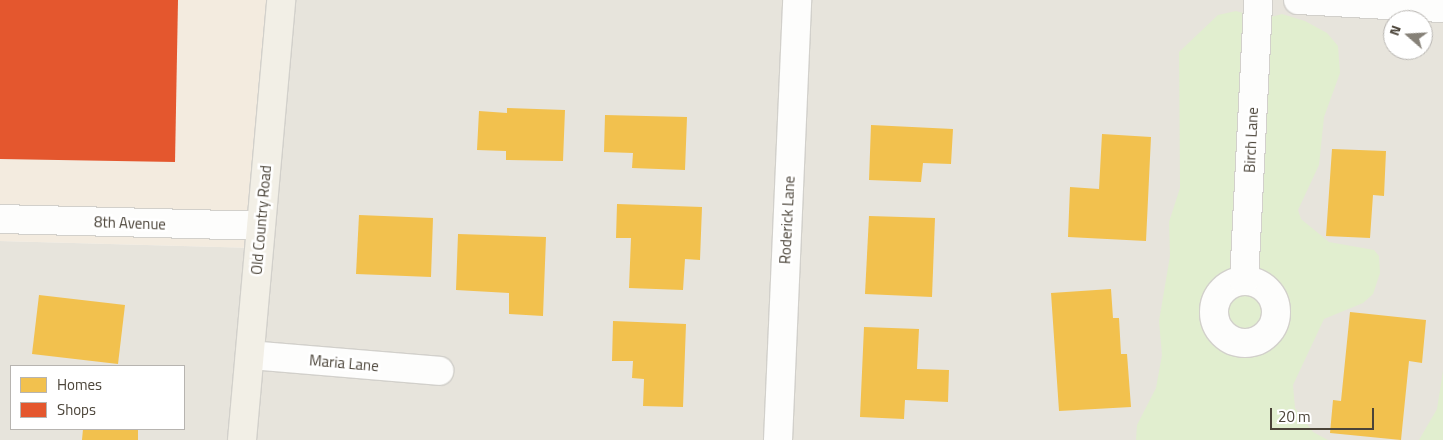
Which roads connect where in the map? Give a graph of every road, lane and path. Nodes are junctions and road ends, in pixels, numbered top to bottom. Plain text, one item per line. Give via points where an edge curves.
1 (281, 0) edge
2 (797, 0) edge
3 (1258, 0) edge
4 (1298, 0) edge
5 (1414, 3) edge
6 (1443, 8) edge
7 (0, 219) edge
8 (260, 226) junction
9 (1244, 281) dead end
10 (250, 355) junction
11 (439, 371) dead end
12 (242, 440) edge
13 (778, 440) edge

1 - 8 main road, Old Country Road
2 - 13 street, Roderick Lane
3 - 9 street, Birch Lane
4 - 5 street
5 - 6 street
7 - 8 street, 8th Avenue
8 - 10 main road, Old Country Road
10 - 11 street, Maria Lane
10 - 12 main road, Old Country Road

